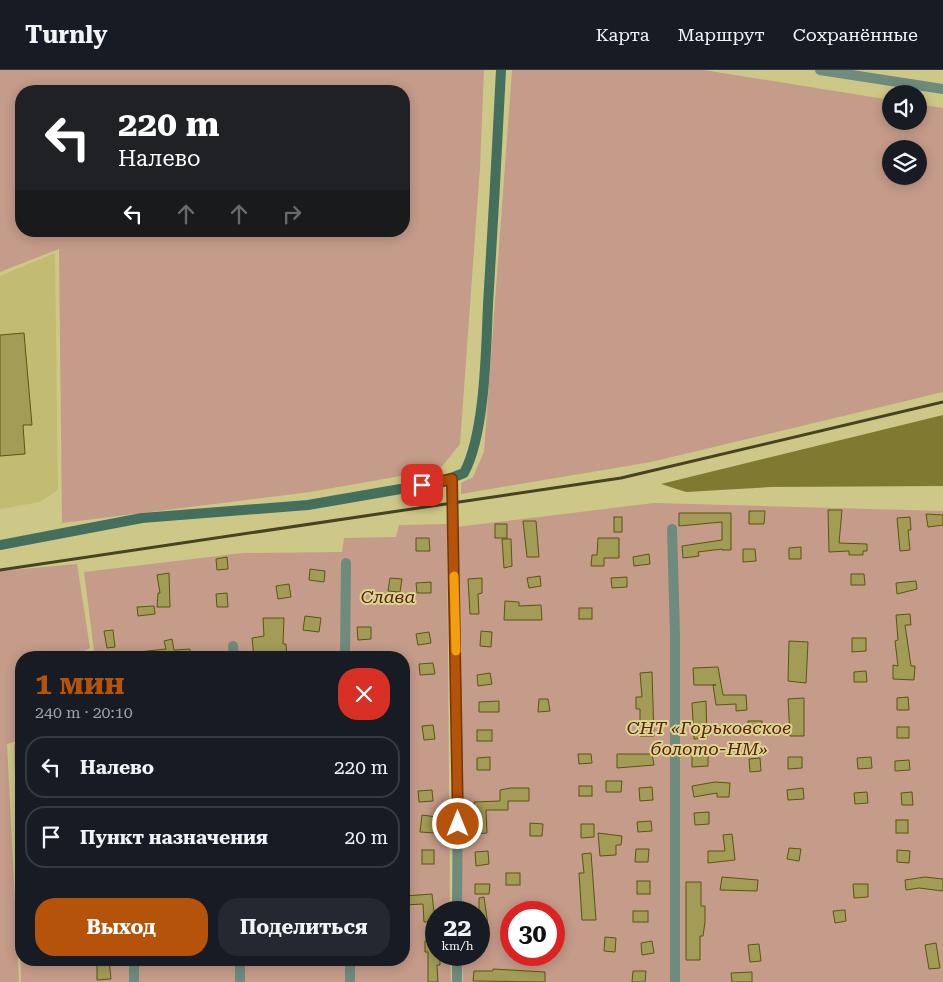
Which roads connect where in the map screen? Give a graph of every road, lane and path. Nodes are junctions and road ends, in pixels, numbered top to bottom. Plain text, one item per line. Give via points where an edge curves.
1 (501, 70) edge
2 (820, 70) edge
3 (943, 89) edge
4 (452, 479) junction
5 (672, 529) dead end
6 (0, 546) edge
7 (346, 562) dead end
8 (233, 646) dead end
9 (233, 651) edge
10 (345, 651) edge
11 (457, 901) edge
12 (134, 966) edge
13 (240, 966) edge
14 (350, 966) edge
15 (457, 966) edge
16 (134, 982) edge
17 (240, 982) edge
18 (350, 982) edge
19 (457, 982) edge
20 (675, 982) edge

1 - 4 street via 486,351 476,440 473,457 464,473
2 - 3 street
4 - 6 street via 308,505 142,518
4 - 11 street
5 - 20 street via 676,634
7 - 10 street
8 - 9 street
12 - 16 street
13 - 17 street
14 - 18 street
15 - 19 street

